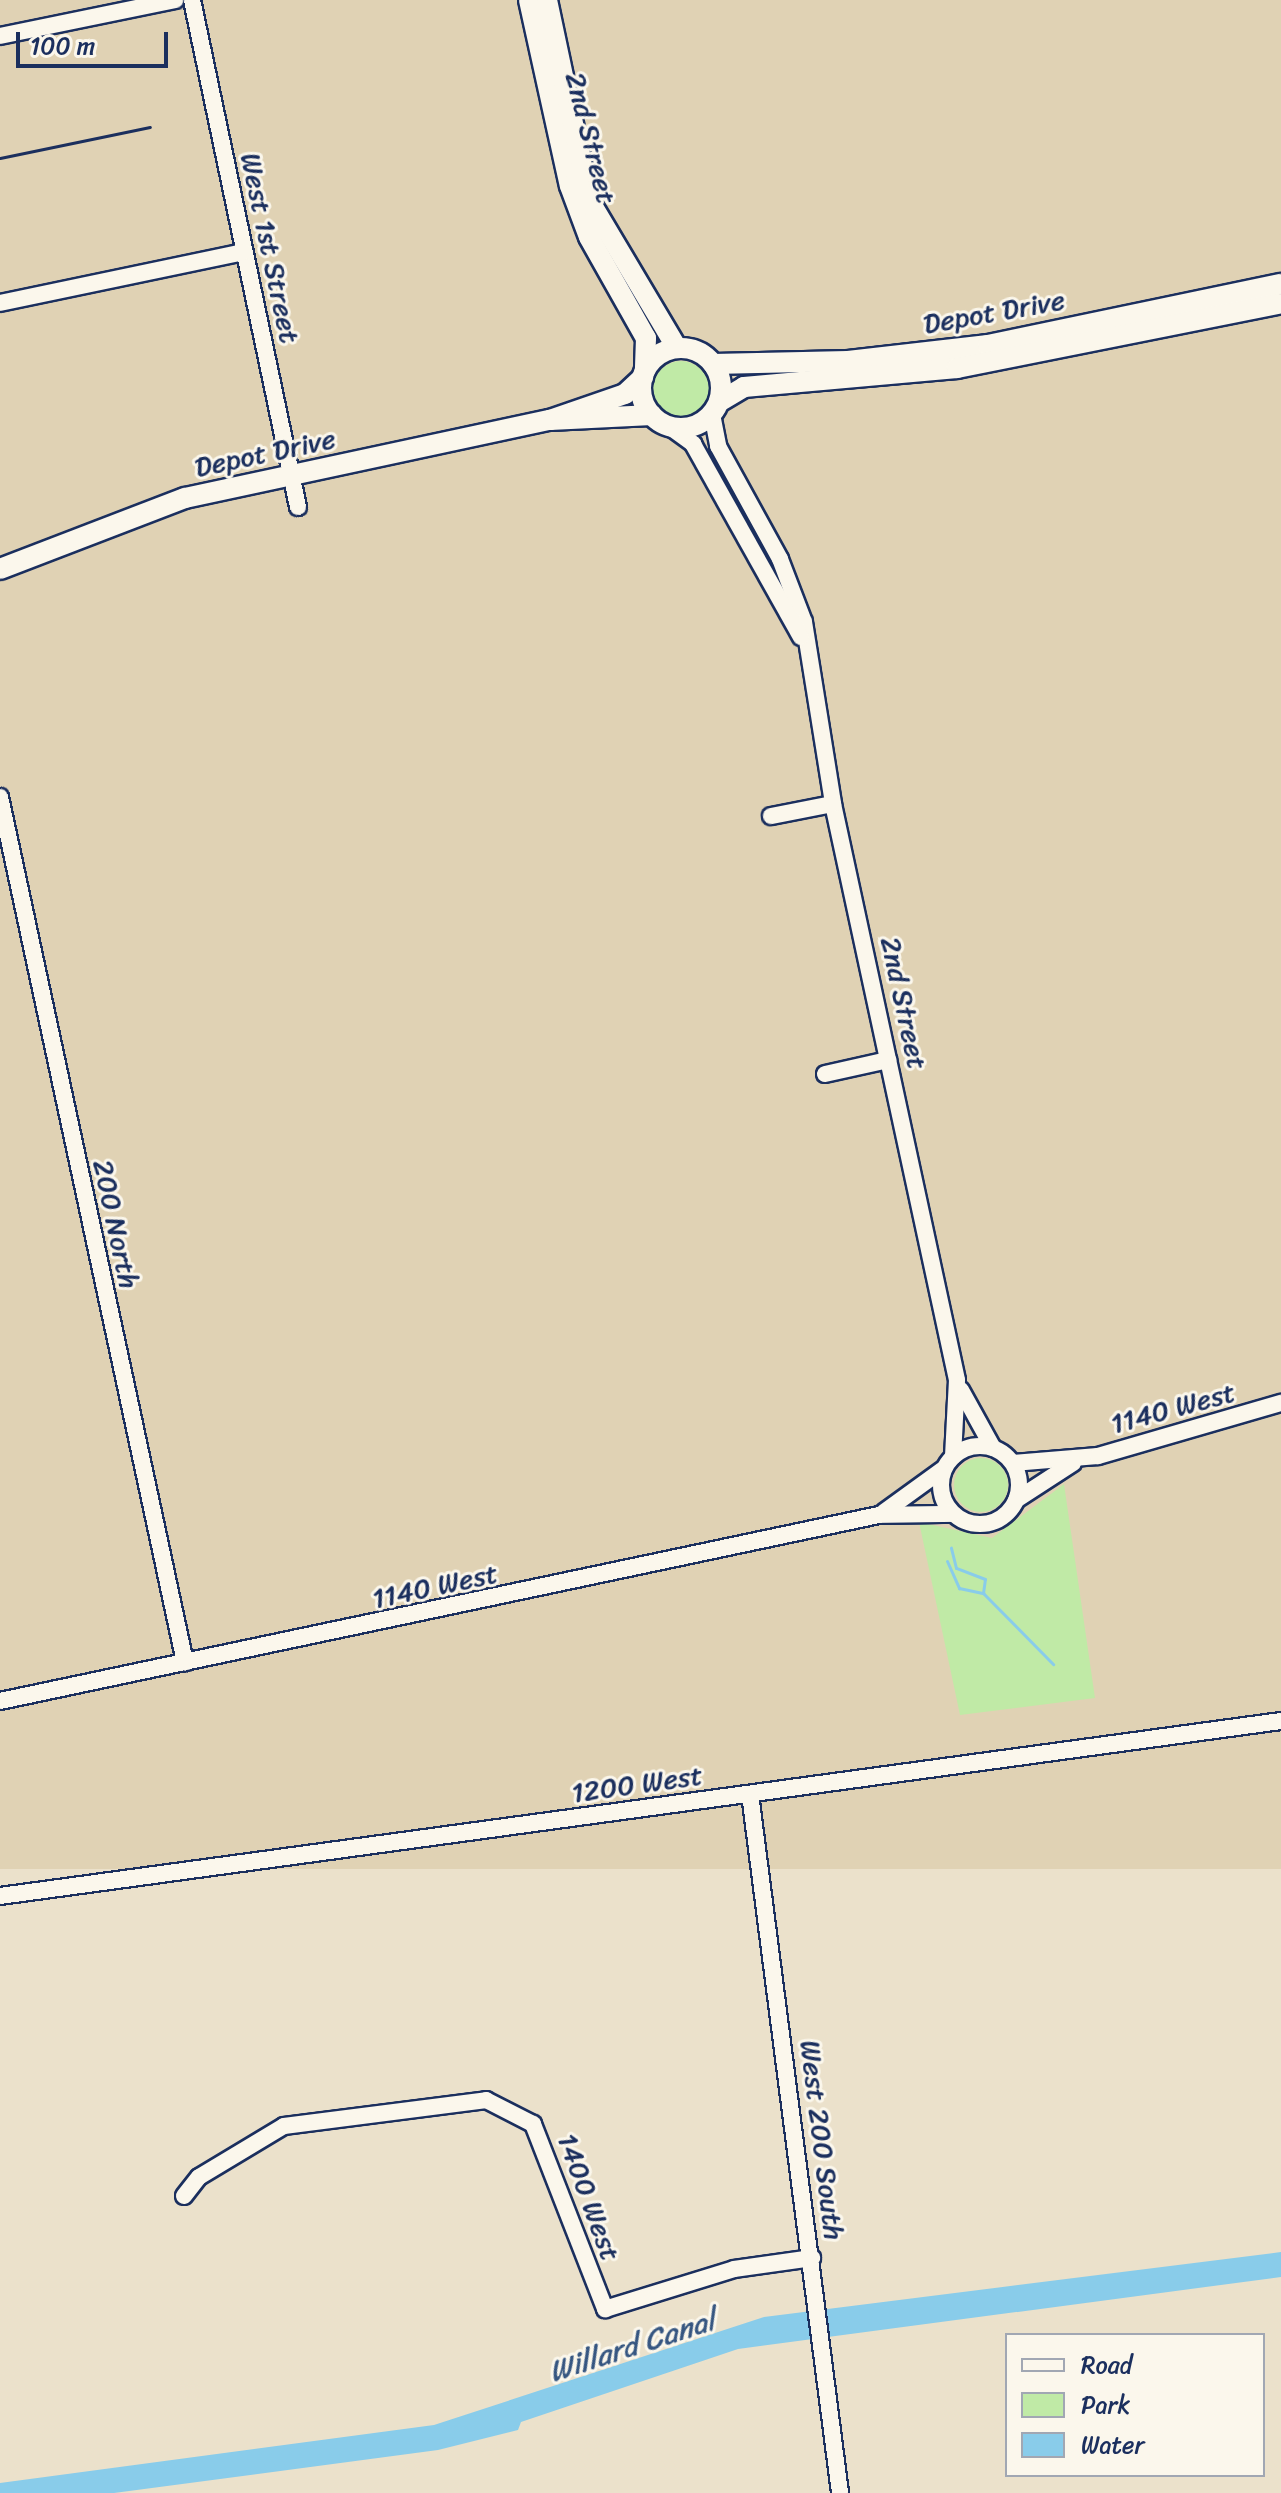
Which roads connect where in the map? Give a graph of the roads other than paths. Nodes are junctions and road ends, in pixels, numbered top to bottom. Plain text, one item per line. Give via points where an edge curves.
1 (175, 0) edge
2 (192, 0) edge
3 (529, 0) edge
4 (547, 0) edge
5 (0, 36) edge
6 (244, 252) junction
7 (1281, 284) edge
8 (0, 303) edge
9 (1281, 303) edge
10 (677, 348) junction
11 (713, 364) junction
12 (644, 374) junction
13 (715, 408) junction
14 (652, 415) junction
15 (550, 420) junction
16 (670, 427) junction
17 (291, 476) junction
18 (298, 507) dead end
19 (0, 569) edge
20 (801, 637) junction
21 (0, 797) edge
22 (833, 804) junction
23 (771, 816) dead end
24 (888, 1060) junction
25 (825, 1074) dead end
26 (957, 1380) junction
27 (1281, 1403) edge
28 (993, 1448) junction
29 (1078, 1460) junction
30 (948, 1463) junction
31 (1013, 1463) junction
32 (1016, 1500) junction
33 (953, 1514) junction
34 (879, 1515) junction
35 (185, 1662) junction
36 (0, 1701) edge
37 (1281, 1721) edge
38 (750, 1794) junction
39 (0, 1896) edge
40 (184, 2196) dead end
41 (812, 2258) junction
42 (840, 2493) edge

1 - 5 street
2 - 6 street, West 1st Street
3 - 12 main road, 2nd Street via 570,186 589,237 646,338
4 - 10 main road, 2nd Street via 589,200
6 - 8 street
6 - 17 street, West 1st Street
7 - 11 main road, Depot Drive via 988,345 848,361
9 - 13 main road, Depot Drive via 957,368 744,387
10 - 11 main road
10 - 12 main road
11 - 13 main road
12 - 14 main road via 642,398
12 - 15 main road, Depot Drive via 625,394
13 - 16 main road via 698,425
13 - 20 street, 2nd Street via 718,446 786,572 804,622
14 - 15 main road, Depot Drive
14 - 16 main road
15 - 17 main road, Depot Drive
16 - 20 street, 2nd Street via 693,444
17 - 18 street, West 1st Street
17 - 19 main road, Depot Drive via 156,506
20 - 22 street, 2nd Street
21 - 35 street, 200 North
22 - 23 street
22 - 24 street, 2nd Street
24 - 25 street
24 - 26 street, 2nd Street
26 - 28 street, 2nd Street
26 - 30 street, 2nd Street
27 - 29 street, 1140 West
28 - 30 street via 973,1447
28 - 31 street
29 - 31 street, 1140 West
29 - 32 street, 1140 West
30 - 33 street via 941,1493
30 - 34 street, 1140 West
31 - 32 street
32 - 33 street via 988,1523
33 - 34 street, 1140 West
34 - 35 street, 1140 West
35 - 36 street, 1140 West
37 - 38 street, 1200 West
38 - 39 street, 1200 West
38 - 41 street, West 200 South
40 - 41 street, 1400 West via 199,2177 284,2126 486,2100 533,2124 605,2309 734,2269
41 - 42 street, West 200 South

